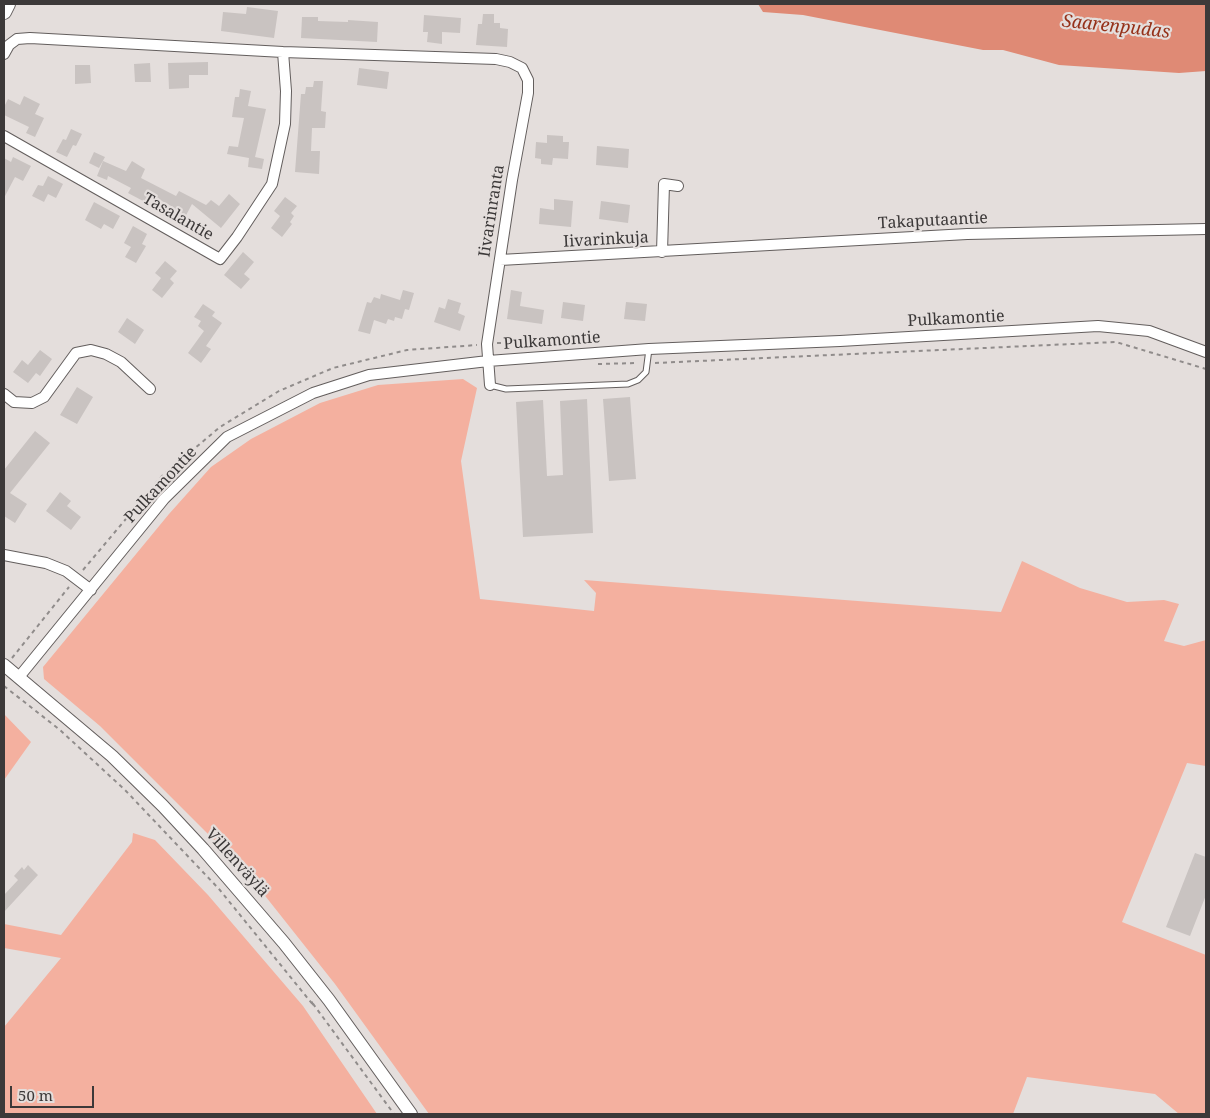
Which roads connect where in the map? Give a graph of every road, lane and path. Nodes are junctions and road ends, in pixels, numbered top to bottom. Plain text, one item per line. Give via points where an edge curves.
1 (8, 4) edge
2 (4, 12) edge
3 (283, 52) junction
4 (4, 54) edge
5 (4, 136) edge
6 (678, 186) dead end
7 (1206, 229) edge
8 (662, 252) junction
9 (500, 260) junction
10 (487, 344) junction
11 (649, 348) junction
12 (1206, 352) edge
13 (544, 356) junction
14 (488, 361) junction
15 (647, 363) junction
16 (590, 365) dead end
17 (1206, 368) edge
18 (490, 385) joint
19 (150, 389) dead end
20 (4, 394) edge
21 (4, 555) edge
22 (76, 578) junction
23 (91, 590) junction
24 (5, 666) edge
25 (19, 677) junction
26 (4, 686) edge
27 (394, 1114) edge
28 (411, 1114) edge

1 - 2 main road
3 - 4 street via 30,38 17,39
3 - 5 street, Tasalantie via 285,124 272,184 220,259
3 - 9 street, Iivarinranta via 496,60 522,68 528,80 528,93
6 - 8 street, Iivarinkuja via 664,184
7 - 8 street, Takaputaantie via 967,234
8 - 9 street, Iivarinkuja
9 - 10 street, Iivarinranta
10 - 13 path via 534,342 540,346
10 - 14 street, Iivarinranta
10 - 22 path via 407,350 333,368 279,392 220,427 162,476
11 - 12 street, Pulkamontie via 1098,326 1149,331
11 - 13 street, Pulkamontie
11 - 15 lane
13 - 14 street, Pulkamontie
14 - 18 street, Iivarinranta
14 - 23 street, Pulkamontie via 369,375 314,393 228,437 164,499
15 - 16 path
15 - 17 path via 1116,342
15 - 18 lane via 646,372 628,384 506,389
19 - 20 street via 121,362 90,350 76,353 44,397 32,403 14,402
21 - 22 street via 46,564
22 - 23 street
22 - 24 path
23 - 25 street, Pulkamontie
24 - 25 street, Villenväylä
25 - 28 street, Villenväylä via 112,756 203,849 284,942
26 - 27 path via 60,730 124,790 218,888 314,1006 312,1001

